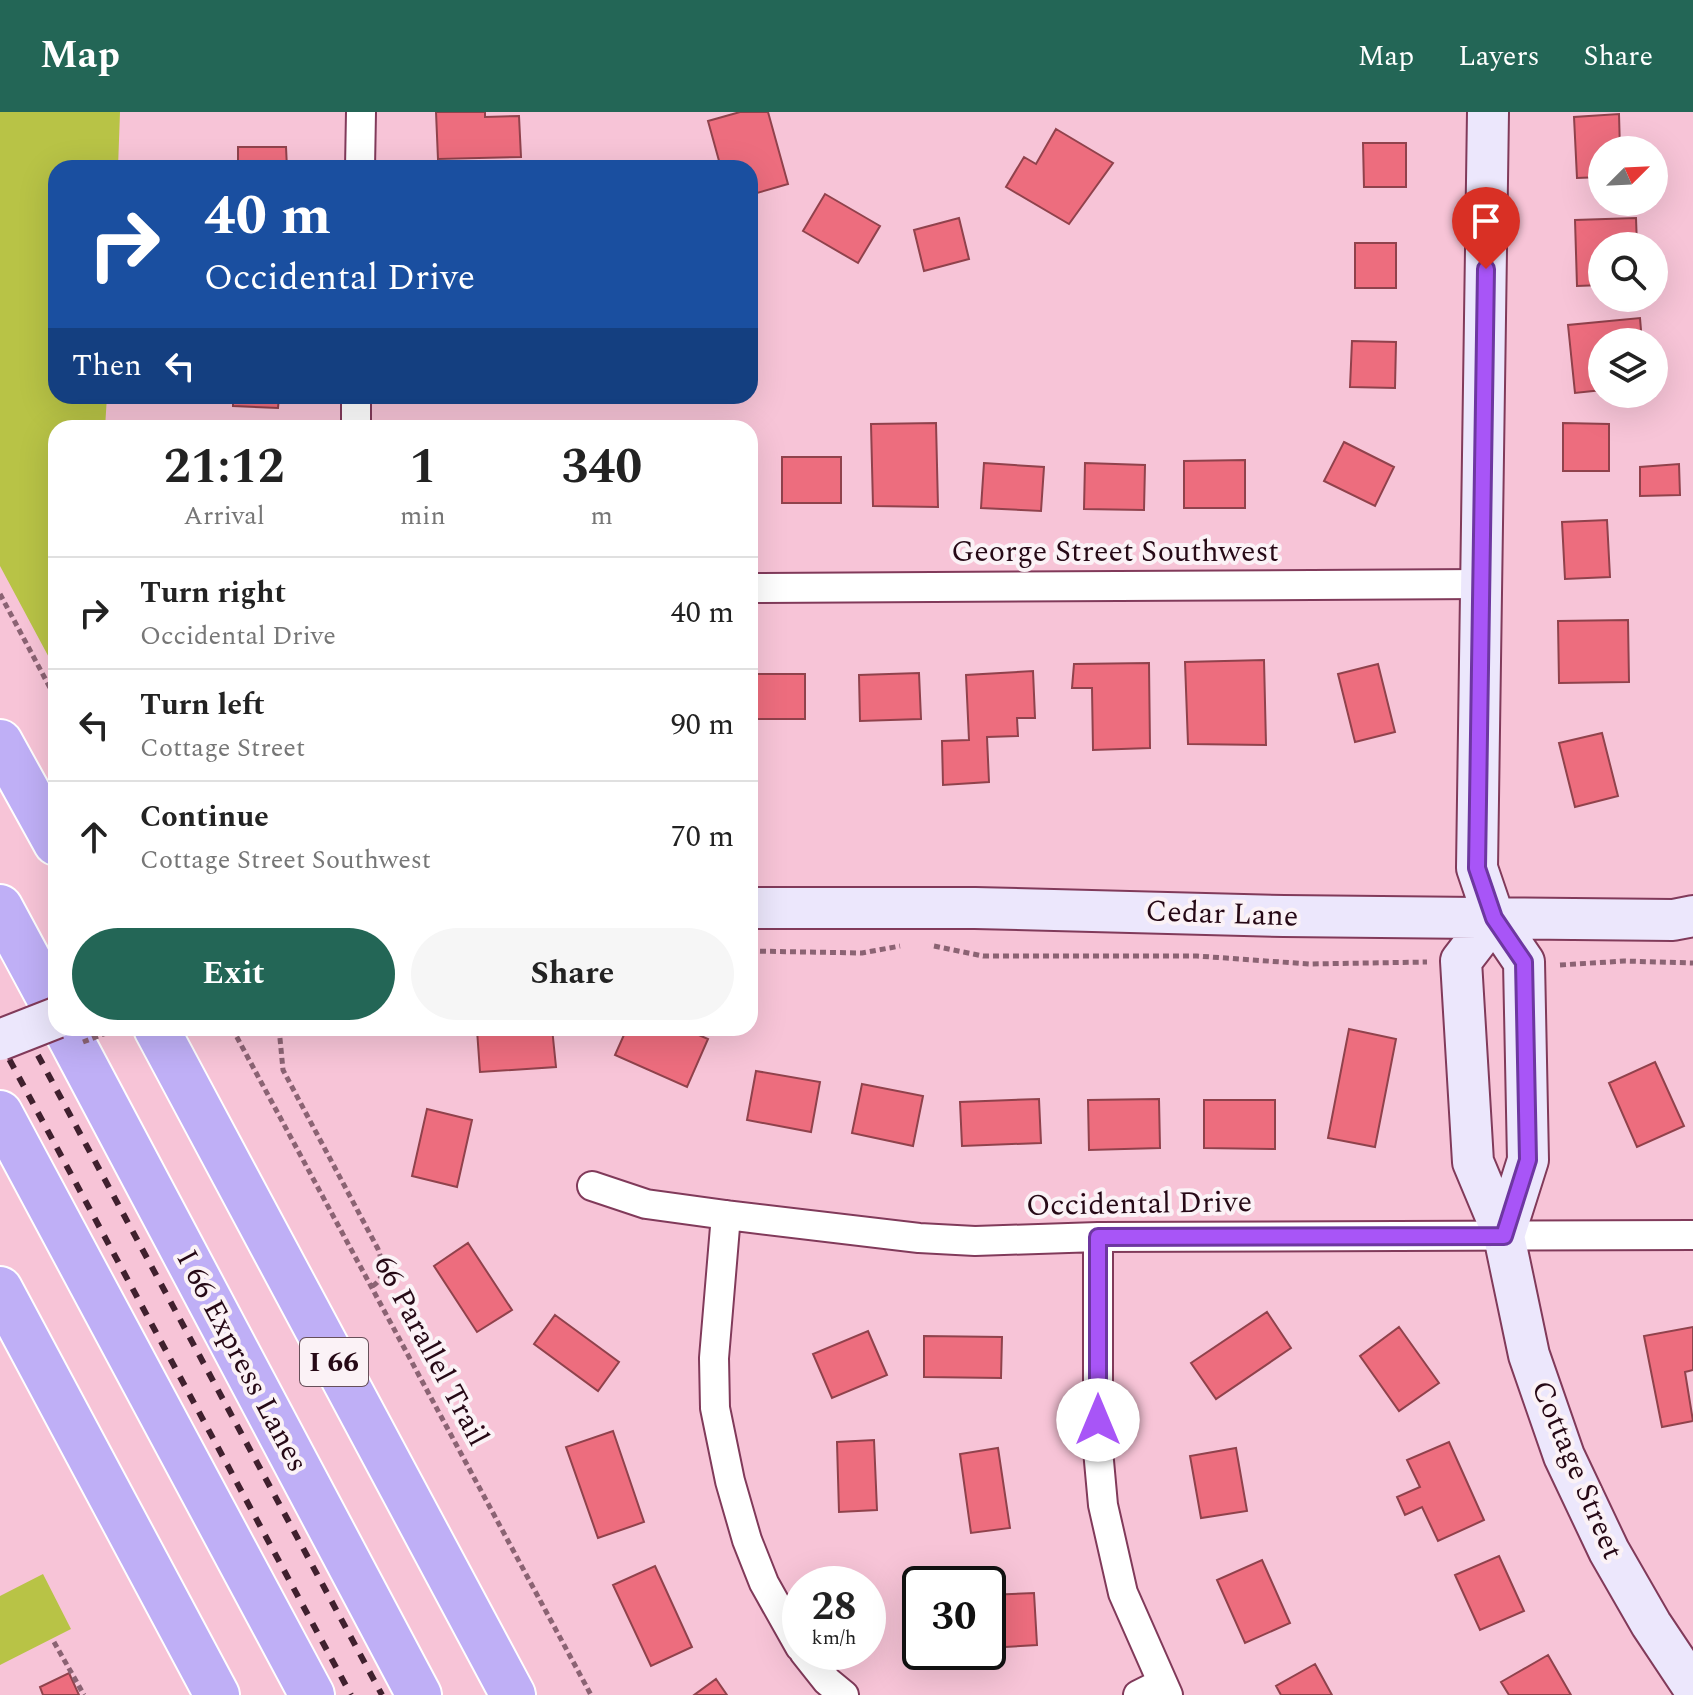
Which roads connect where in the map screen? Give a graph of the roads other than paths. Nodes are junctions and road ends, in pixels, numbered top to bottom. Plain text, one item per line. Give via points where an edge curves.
1 (361, 112) edge
2 (1488, 112) edge
3 (360, 160) edge
4 (1481, 584) junction
5 (758, 588) edge
6 (0, 742) edge
7 (48, 829) edge
8 (0, 907) edge
9 (758, 908) edge
10 (1693, 916) edge
11 (1494, 918) junction
12 (48, 996) edge
13 (48, 1021) edge
14 (69, 1036) edge
15 (160, 1036) edge
16 (0, 1040) edge
17 (0, 1113) edge
18 (592, 1186) dead end
19 (726, 1215) junction
20 (1693, 1235) edge
21 (1504, 1236) junction
22 (1098, 1237) junction
23 (0, 1289) edge
24 (782, 1615) edge
25 (818, 1670) edge
26 (1693, 1687) edge
27 (1156, 1691) edge
28 (217, 1695) edge
29 (312, 1695) edge
30 (419, 1695) edge
31 (513, 1695) edge
32 (844, 1695) edge

1 - 3 street
2 - 4 street
4 - 5 street, George Street Southwest
4 - 11 street via 1477,868
6 - 7 highway
8 - 12 highway
9 - 11 street, Cedar Lane
10 - 11 street, Cedar Lane
11 - 21 street, Cottage Street via 1524,962 1528,1160
11 - 21 street, Cottage Street via 1461,961 1473,1162
13 - 16 street, bridge
14 - 30 highway, I 66 Express Lanes
15 - 31 highway, I 66
17 - 29 highway
18 - 19 street, Occidental Drive via 646,1204
19 - 22 street, Occidental Drive via 919,1238
19 - 24 street via 715,1408 747,1540
20 - 21 street, Occidental Drive
21 - 22 street, Occidental Drive
21 - 26 street, Cottage Street via 1529,1355 1564,1456 1616,1564
22 - 27 street via 1103,1505 1123,1593
23 - 28 highway
25 - 32 street

